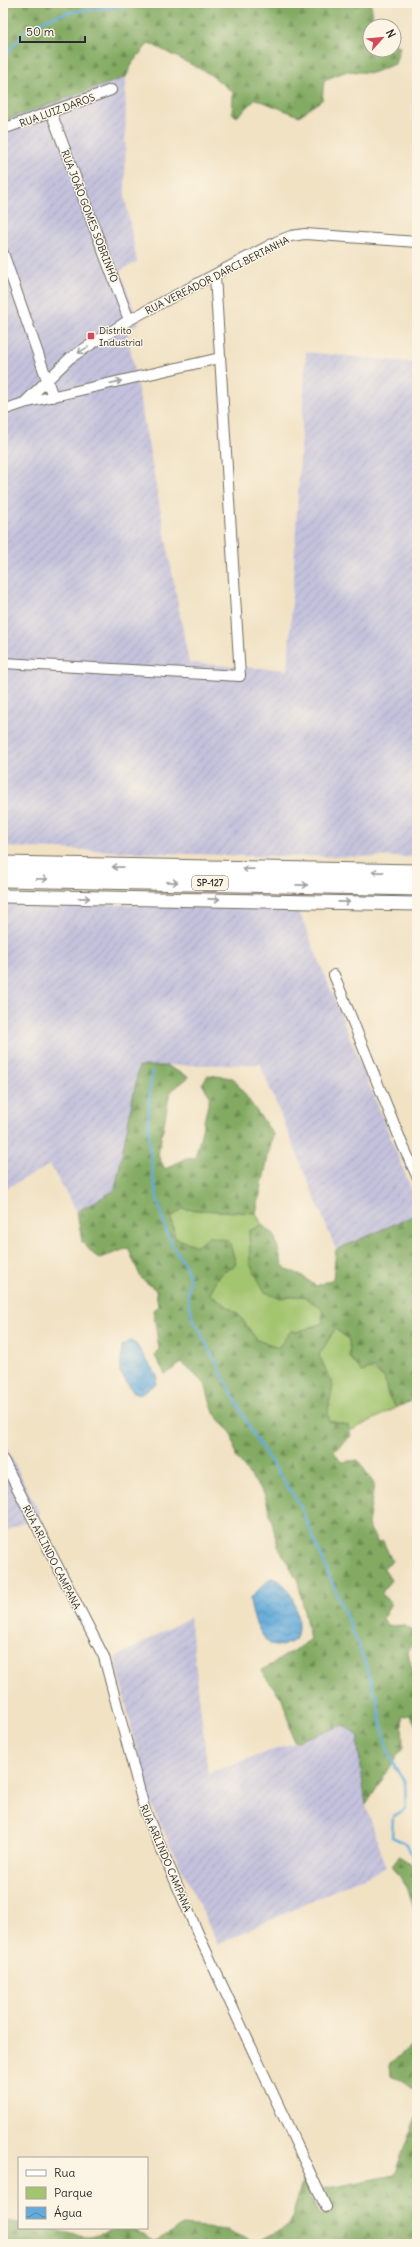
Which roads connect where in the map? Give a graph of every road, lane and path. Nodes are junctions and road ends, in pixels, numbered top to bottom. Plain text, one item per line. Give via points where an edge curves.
1 (111, 90) dead end
2 (51, 112) junction
3 (3, 129) edge
4 (417, 242) edge
5 (3, 253) edge
6 (215, 276) junction
7 (129, 320) junction
8 (220, 358) junction
9 (47, 378) junction
10 (53, 397) junction
11 (24, 403) junction
12 (3, 410) edge
13 (3, 663) edge
14 (3, 865) edge
15 (417, 873) edge
16 (3, 878) edge
17 (417, 887) edge
18 (3, 896) edge
19 (417, 904) edge
20 (334, 975) dead end
21 (417, 1176) edge
22 (3, 1460) edge
23 (326, 2207) dead end

1 - 2 street, RUA LUIZ DAROS
2 - 3 street, RUA LUIZ DAROS
2 - 7 street, RUA JOÃO GOMES SOBRINHO
4 - 6 street, RUA VEREADOR DARCI BERTANHA via 305,234 291,236
5 - 9 street
6 - 7 street, RUA VEREADOR DARCI BERTANHA
6 - 8 street
7 -> 9 street, RUA VEREADOR DARCI BERTANHA via 70,358
10 -> 8 street, RUA VEREADOR DARCI BERTANHA
8 - 13 street via 240,676
9 - 10 street
9 - 11 street, RUA VEREADOR DARCI BERTANHA
10 - 11 street, RUA VEREADOR DARCI BERTANHA
11 - 12 street, RUA VEREADOR DARCI BERTANHA
15 -> 14 highway, SP-127
16 -> 17 highway, SP-127
18 -> 19 street
20 - 21 street
22 - 23 street, RUA ARLINDO CAMPANA via 104,1657 145,1811 200,1938

